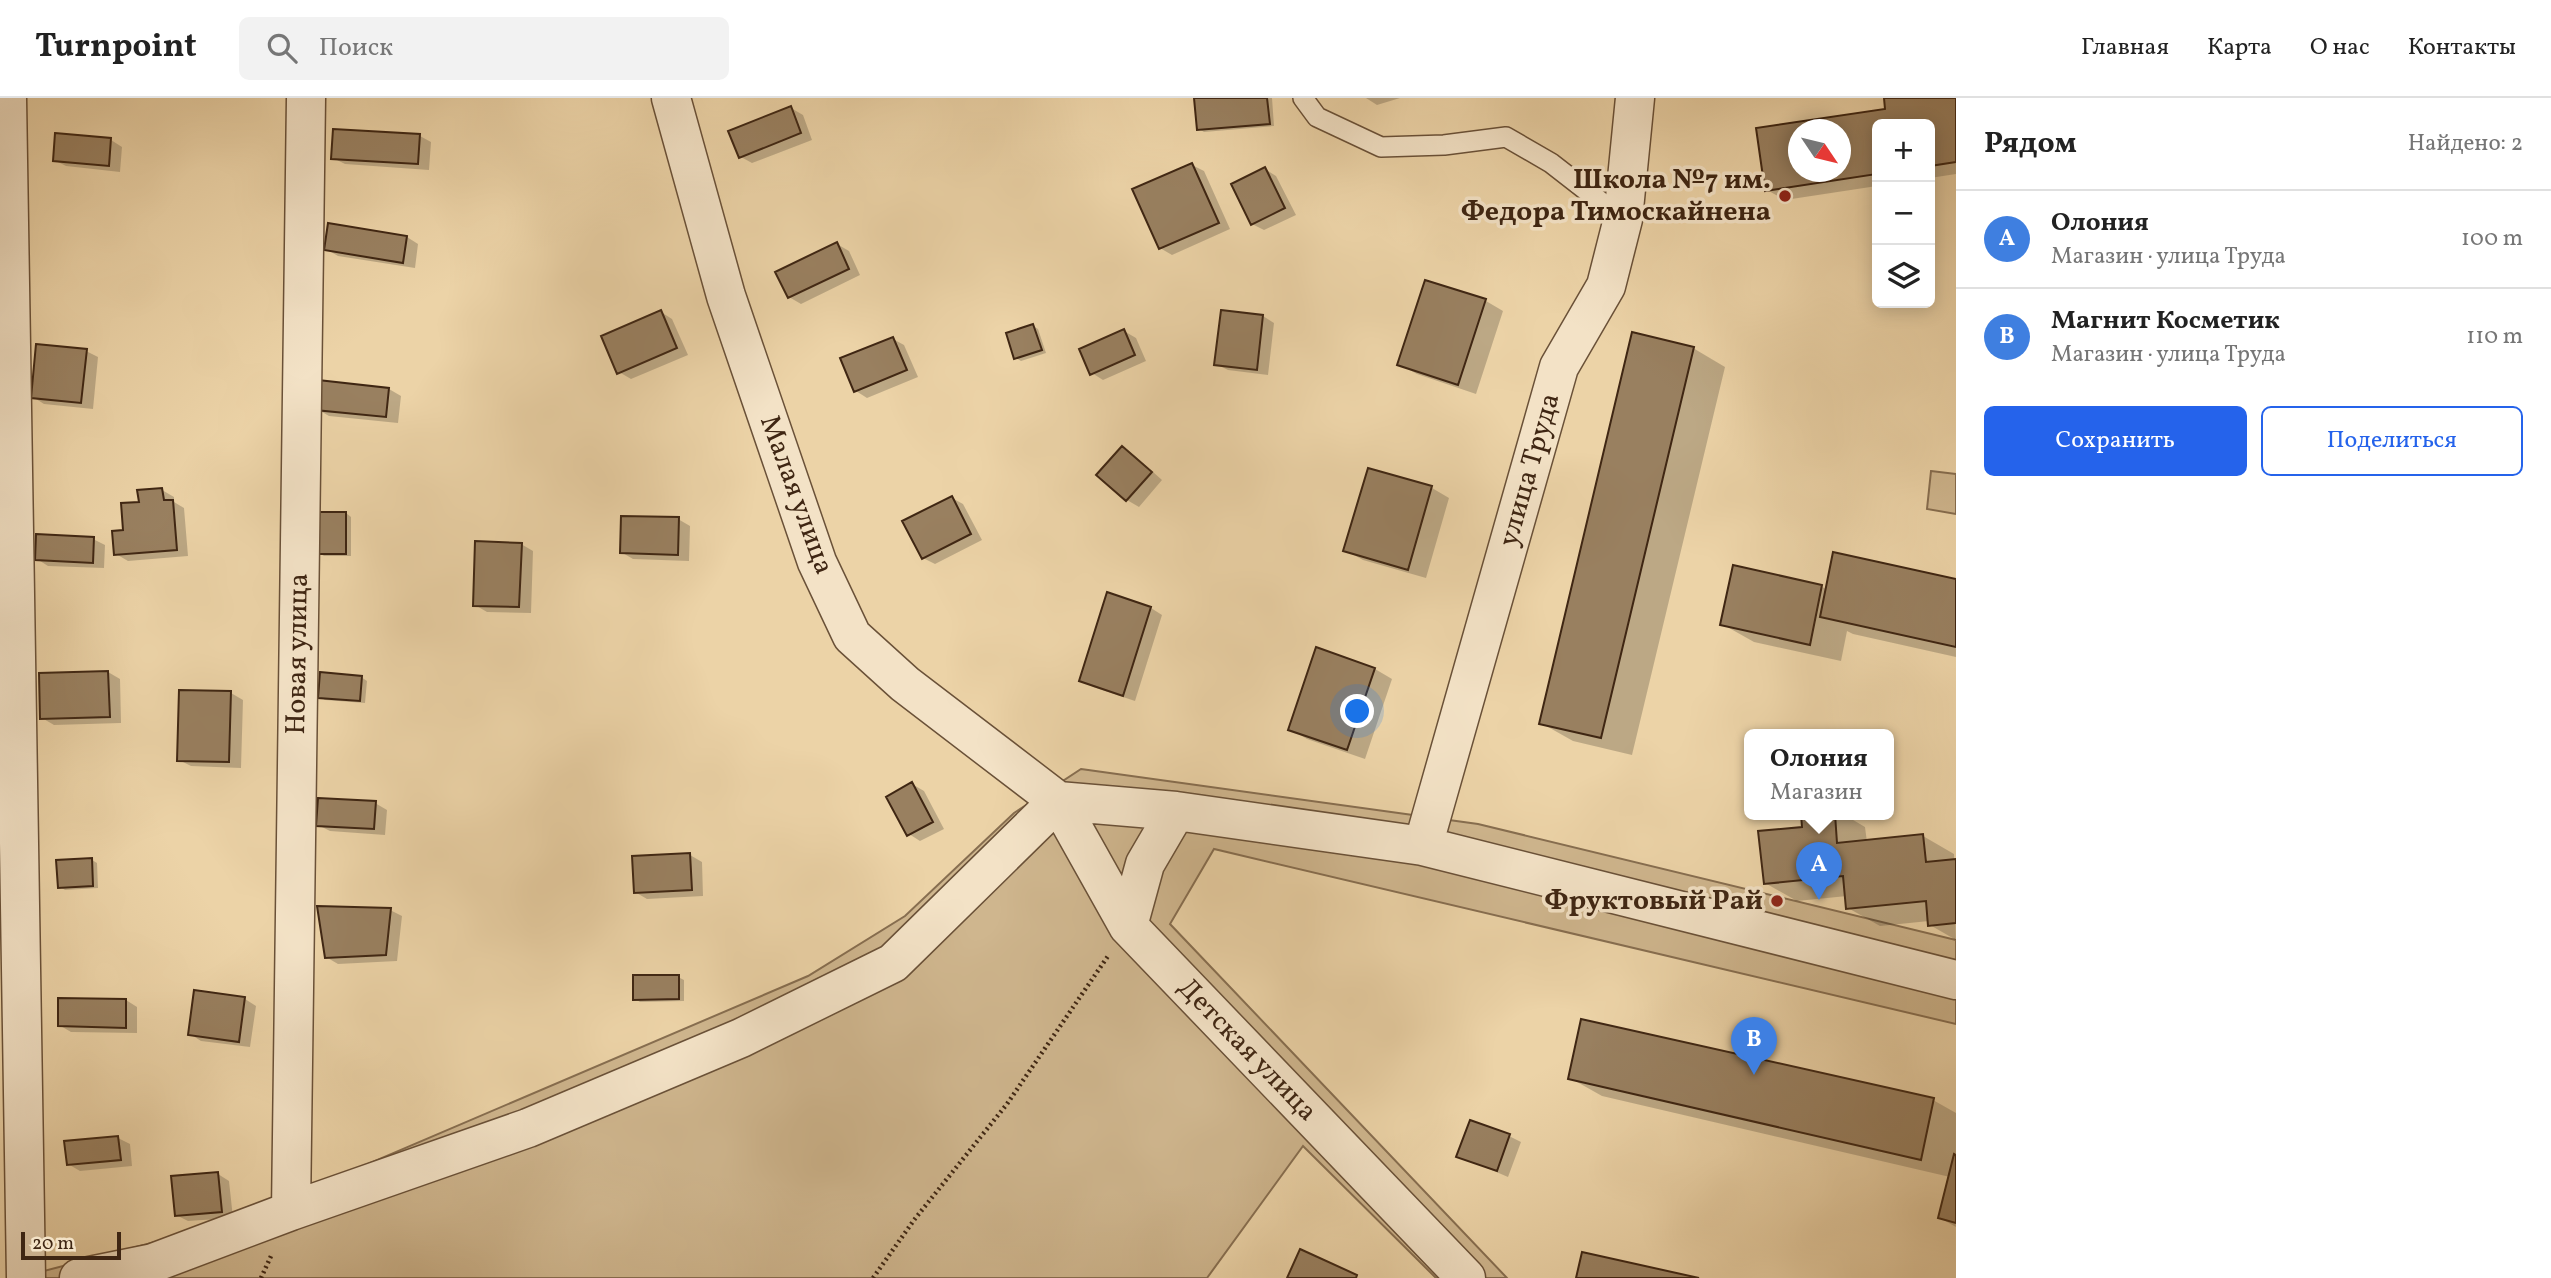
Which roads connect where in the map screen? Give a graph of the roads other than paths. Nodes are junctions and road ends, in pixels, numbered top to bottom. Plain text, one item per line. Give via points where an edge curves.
1 (7, 98) edge
2 (306, 98) edge
3 (671, 98) edge
4 (1303, 98) edge
5 (1631, 108) edge
6 (1623, 219) junction
7 (1058, 801) junction
8 (1176, 811) junction
9 (1423, 846) junction
10 (1128, 926) junction
11 (1956, 980) edge
12 (291, 1211) junction
13 (26, 1278) edge
14 (79, 1278) edge
15 (1466, 1278) edge

1 - 13 street
2 - 12 street, Новая улица
3 - 7 street, Малая улица via 726,296 817,562 852,636 905,684
4 - 6 lane via 1317,117 1381,147 1506,137 1551,163
5 - 6 street, улица Труда
6 - 9 street, улица Труда via 1606,286 1559,367
7 - 8 street
7 - 10 street, Детская улица
7 - 12 street via 893,963 741,1038 528,1128
8 - 9 street
8 - 10 street via 1145,864
9 - 11 street
10 - 15 street, Детская улица
12 - 14 street via 153,1263

